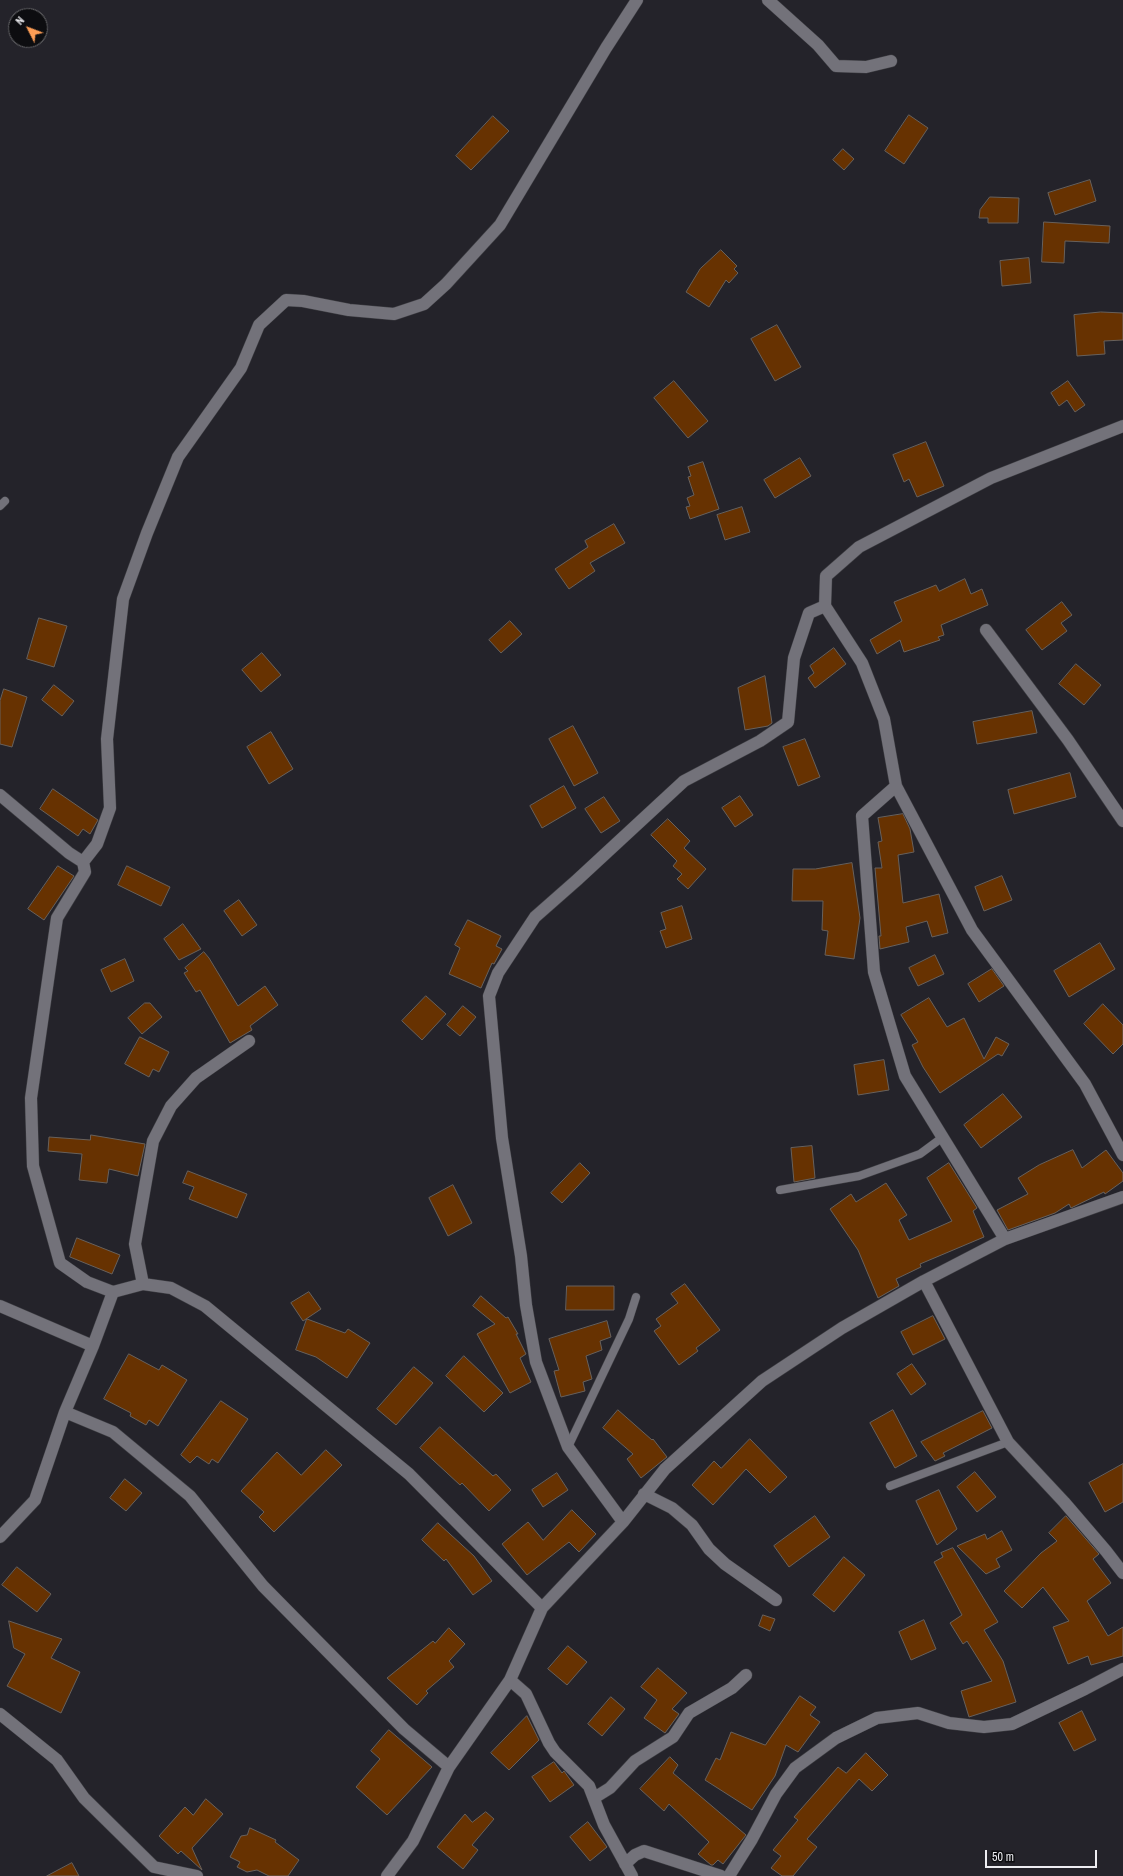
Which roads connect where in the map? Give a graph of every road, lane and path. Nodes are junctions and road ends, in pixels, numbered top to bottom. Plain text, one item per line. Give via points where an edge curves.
1 (637, 0) edge
2 (768, 0) edge
3 (891, 61) dead end
4 (1123, 426) edge
5 (825, 606) junction
6 (986, 630) dead end
7 (896, 786) junction
8 (0, 795) edge
9 (1123, 821) edge
10 (83, 862) junction
11 (249, 1041) dead end
12 (943, 1137) junction
13 (1123, 1155) edge
14 (780, 1190) dead end
15 (1123, 1198) edge
16 (1005, 1238) junction
17 (924, 1281) junction
18 (142, 1284) junction
19 (113, 1292) junction
20 (636, 1297) dead end
21 (0, 1306) edge
22 (93, 1346) junction
23 (65, 1412) junction
24 (1008, 1442) junction
25 (568, 1447) junction
26 (890, 1486) dead end
27 (644, 1494) junction
28 (623, 1522) junction
29 (0, 1537) edge
30 (1123, 1573) edge
31 (776, 1600) dead end
32 (542, 1608) junction
33 (1123, 1669) edge
34 (746, 1676) dead end
35 (510, 1680) junction
36 (0, 1714) edge
37 (449, 1767) junction
38 (594, 1798) junction
39 (625, 1864) junction
40 (197, 1876) edge
41 (387, 1876) edge
42 (632, 1876) edge
43 (721, 1876) edge
44 (728, 1876) edge

1 - 10 street via 500,225 424,304 394,314 286,300 259,325 241,368 178,457 123,599 107,739 110,808 97,844
2 - 3 street via 818,45 836,66 866,67
4 - 5 street via 991,478 859,547 826,576
5 - 7 street via 862,663 884,719
5 - 25 street via 809,613 794,658 788,722 760,741 684,781 535,917 498,973 490,996 502,1138 521,1256 526,1305 536,1362
6 - 9 street via 1068,740
7 - 12 street via 862,816 874,972 905,1076
7 - 13 street via 972,930 1084,1084
8 - 10 street
10 - 19 street via 85,872 57,918 31,1098 34,1166 60,1263 87,1282
11 - 18 street via 196,1078 171,1106 153,1141 135,1244
12 - 14 lane via 920,1154 859,1176
12 - 16 street
15 - 16 street
16 - 17 street
17 - 24 street
17 - 27 street via 842,1328 762,1381 665,1469
18 - 19 street
18 - 32 street via 171,1288 205,1306 409,1474
19 - 22 street
20 - 25 lane via 629,1319
21 - 22 street
22 - 23 street
23 - 29 street via 35,1500
23 - 37 street via 113,1432 190,1496 264,1586 294,1618 404,1729
24 - 26 lane
24 - 30 street via 1064,1502
25 - 28 street
27 - 28 street
27 - 31 street via 672,1508 692,1525 725,1564
28 - 32 street
32 - 35 street
33 - 44 street via 1012,1724 984,1727 949,1723 918,1713 877,1718 836,1738 795,1768 776,1794 752,1839
34 - 38 street via 732,1688 689,1713 674,1737 634,1760 610,1788
35 - 37 street
35 - 38 street via 526,1694 549,1743 564,1762 585,1780
36 - 40 street via 57,1760 84,1798 154,1867
37 - 41 street via 413,1840
38 - 39 street via 604,1825
39 - 42 street
39 - 43 street via 635,1854 644,1851

